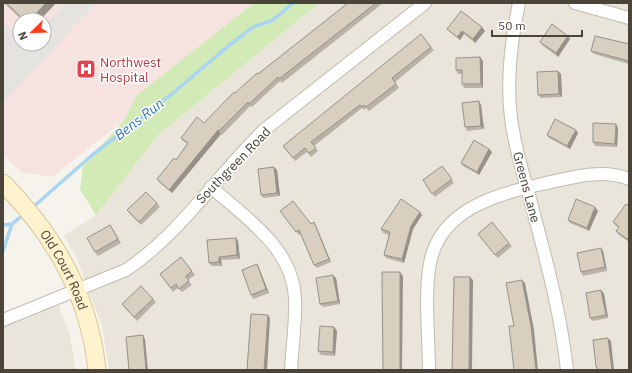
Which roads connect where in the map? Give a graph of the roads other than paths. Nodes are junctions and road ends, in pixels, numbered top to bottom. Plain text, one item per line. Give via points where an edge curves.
1 (425, 3) edge
2 (519, 3) edge
3 (575, 3) edge
4 (629, 18) edge
5 (629, 179) edge
6 (3, 183) edge
7 (211, 187) junction
8 (527, 187) junction
9 (77, 291) junction
10 (3, 320) edge
11 (97, 370) edge
12 (291, 370) edge
13 (429, 370) edge
14 (567, 370) edge

1 - 7 street, Southgreen Road via 264,130
2 - 8 street, Greens Lane via 512,33 509,97 511,118
3 - 4 street
5 - 8 street via 607,174 581,175
6 - 9 main road, Old Court Road via 35,218 58,252
7 - 9 street, Southgreen Road via 162,242 144,258 126,270
7 - 12 street via 267,237 286,266 295,299
8 - 13 street via 490,198 471,208 446,229 431,262 428,277
8 - 14 street, Greens Lane via 561,322
9 - 10 street, Southgreen Road
9 - 11 main road, Old Court Road via 90,330

